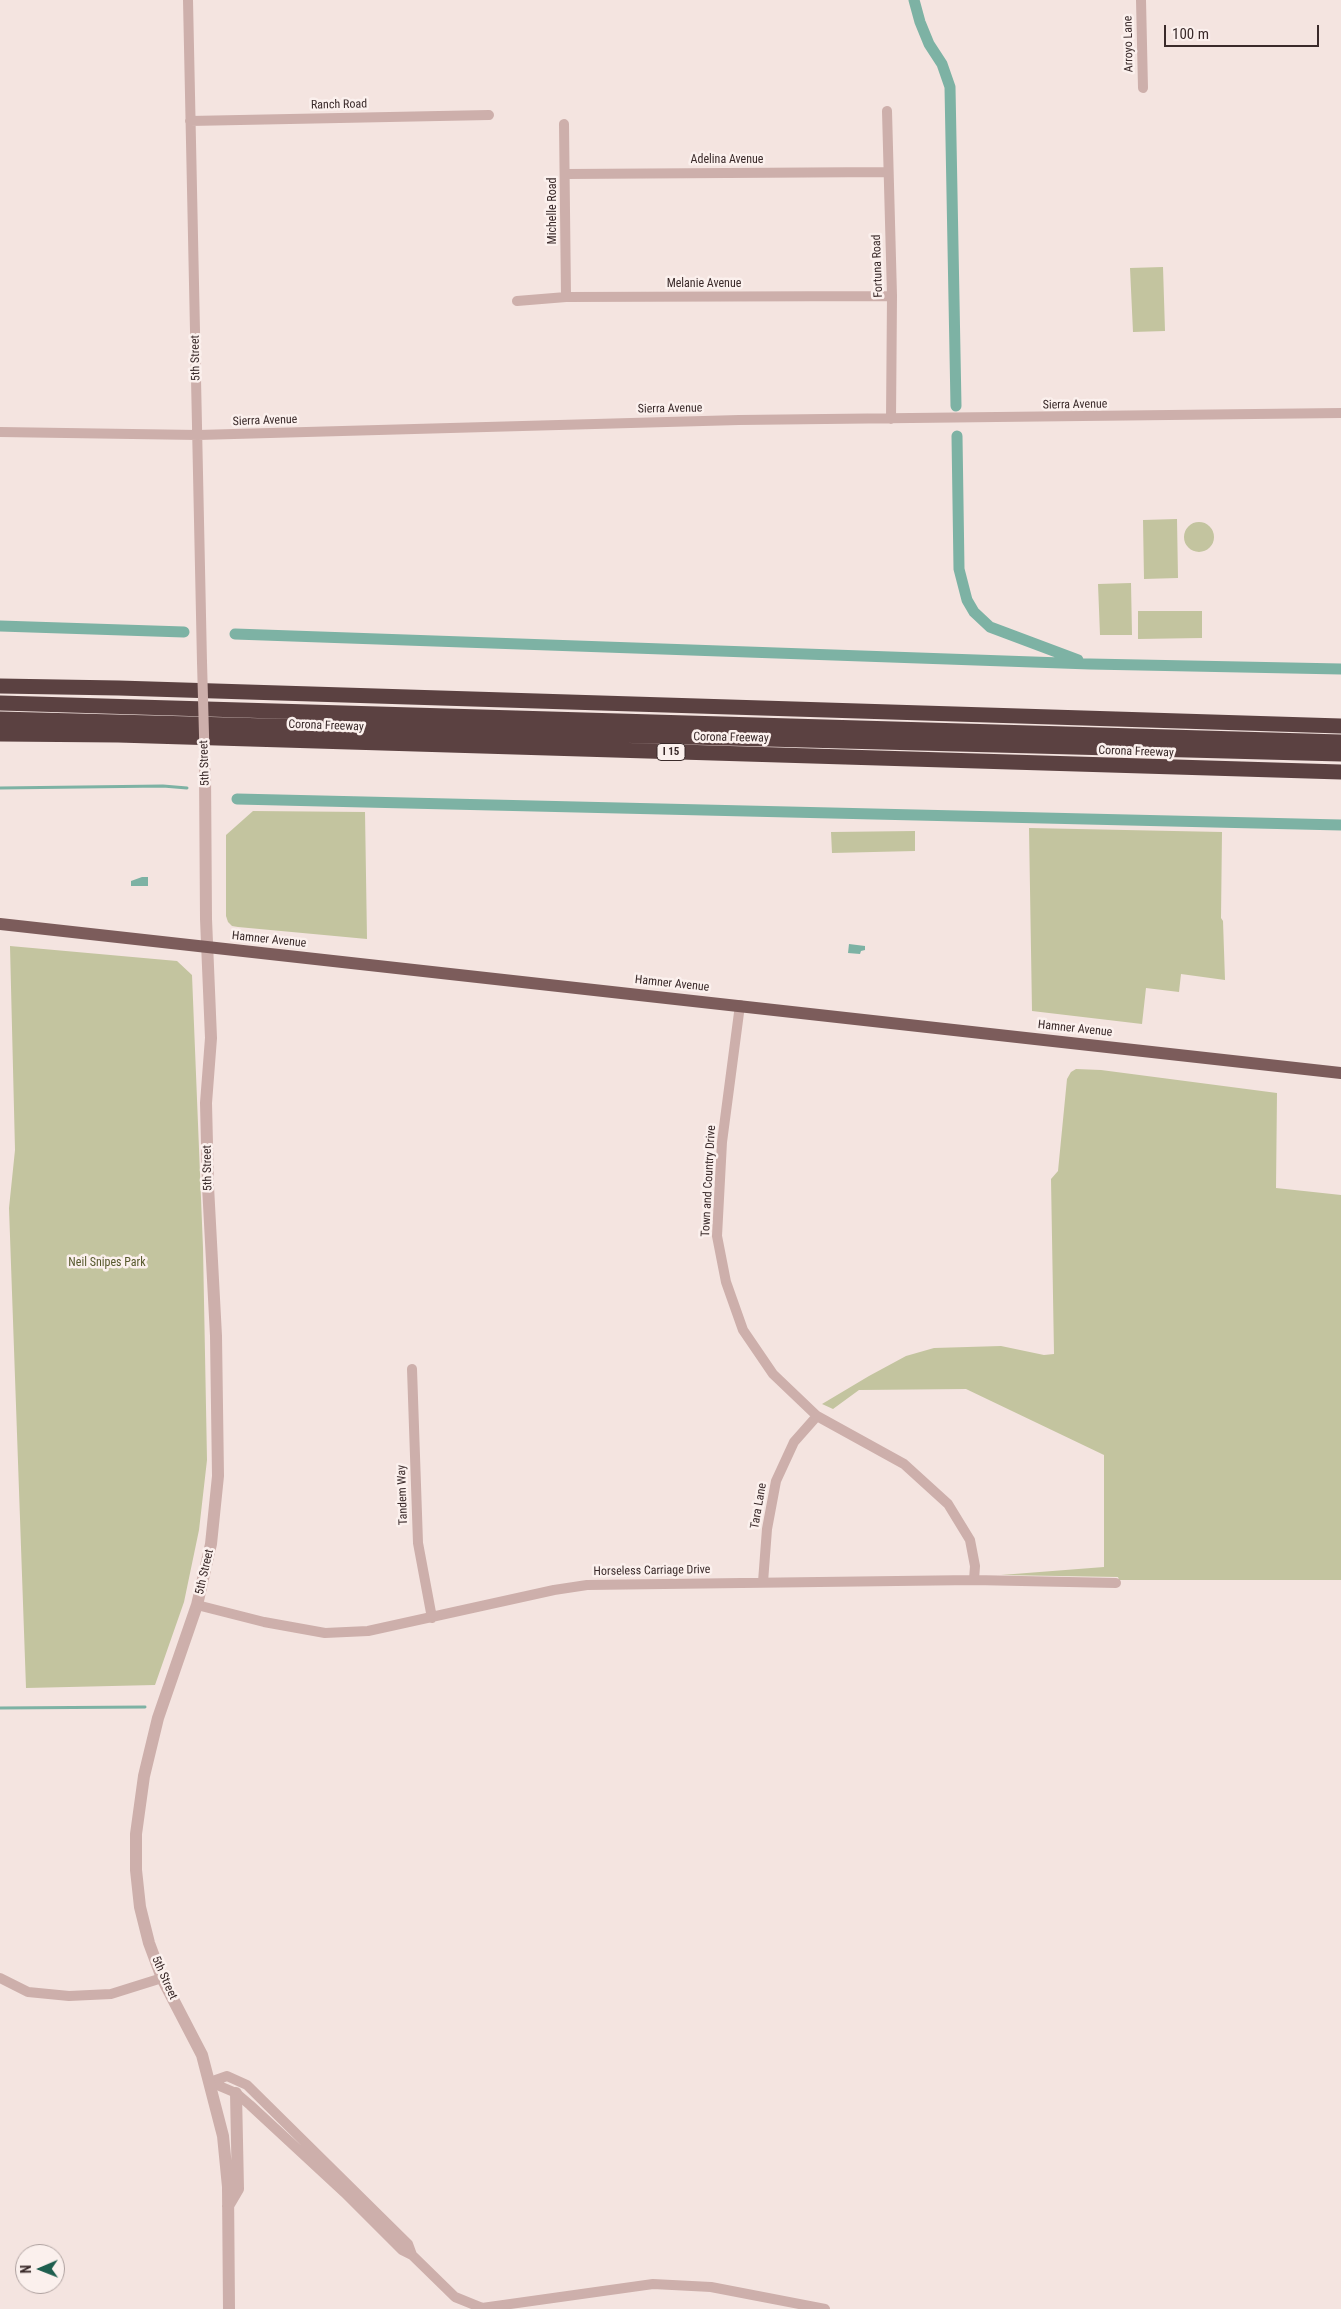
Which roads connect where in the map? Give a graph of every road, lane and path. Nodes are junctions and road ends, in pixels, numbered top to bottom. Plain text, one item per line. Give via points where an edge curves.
1 (188, 0) edge
2 (1141, 0) edge
3 (1143, 88) dead end
4 (887, 111) dead end
5 (489, 114) dead end
6 (190, 121) junction
7 (564, 124) dead end
8 (888, 172) junction
9 (566, 174) junction
10 (892, 296) junction
11 (566, 297) junction
12 (517, 301) dead end
13 (1341, 413) edge
14 (891, 419) junction
15 (0, 432) edge
16 (198, 435) junction
17 (0, 686) edge
18 (0, 703) edge
19 (901, 713) junction
20 (0, 719) edge
21 (1341, 726) edge
22 (801, 733) junction
23 (0, 734) edge
24 (1341, 742) edge
25 (1341, 754) edge
26 (900, 757) junction
27 (205, 771) joint
28 (1341, 772) edge
29 (0, 924) edge
30 (207, 948) junction
31 (740, 1005) junction
32 (1341, 1073) edge
33 (412, 1369) dead end
34 (817, 1416) junction
35 (974, 1580) junction
36 (763, 1582) junction
37 (1116, 1583) dead end
38 (197, 1605) junction
39 (432, 1618) junction
40 (0, 1978) edge
41 (162, 1978) junction
42 (210, 2082) junction
43 (236, 2093) junction
44 (228, 2206) junction
45 (412, 2255) junction
46 (229, 2309) edge
47 (825, 2309) edge

1 - 6 street, 5th Street
2 - 3 street, Arroyo Lane
4 - 8 street, Fortuna Road
5 - 6 street, Ranch Road
6 - 16 street, 5th Street
7 - 9 street, Michelle Road
8 - 9 street, Adelina Avenue
8 - 10 street, Fortuna Road
9 - 11 street, Michelle Road
10 - 11 street, Melanie Avenue
10 - 14 street, Fortuna Road
11 - 12 street, Melanie Avenue
13 - 14 street, Sierra Avenue
14 - 16 street, Sierra Avenue
15 - 16 street, Sierra Avenue
16 - 27 street, 5th Street, bridge
17 - 19 highway
18 - 22 highway
19 - 21 highway
19 - 22 highway
20 - 22 highway
22 - 24 highway
22 - 25 highway
22 - 26 highway, I 15
23 - 26 highway, Corona Freeway / I 15 via 118,734
26 - 28 highway, Corona Freeway / I 15
27 - 30 street, 5th Street
29 - 30 main road, Hamner Avenue
30 - 31 main road, Hamner Avenue
30 - 38 street, 5th Street via 211,1038 206,1104 216,1336 218,1476 211,1544
31 - 32 main road, Hamner Avenue
31 - 34 street, Town and Country Drive via 722,1142 717,1236 726,1282 743,1330 773,1374
33 - 39 street, Tandem Way via 418,1543
34 - 35 street, Town and Country Drive via 904,1464 948,1504 970,1540
34 - 36 street, Tara Lane via 794,1442 776,1481 767,1529
35 - 36 street, Horseless Carriage Drive
35 - 37 street, Horseless Carriage Drive
36 - 39 street, Horseless Carriage Drive via 586,1585
38 - 39 street, Horseless Carriage Drive via 325,1633 368,1631
38 - 41 street, 5th Street via 158,1718 139,1804 136,1870 140,1907
40 - 41 street via 28,1992 69,1996 111,1994
41 - 42 street, 5th Street via 202,2056
42 - 43 street
42 - 44 street, 5th Street via 223,2136
42 - 45 street via 227,2076 247,2085 408,2244
43 - 44 street via 238,2189
43 - 45 street via 402,2250
44 - 46 street, 5th Street
45 - 47 street via 454,2297 482,2308 653,2284 711,2286

